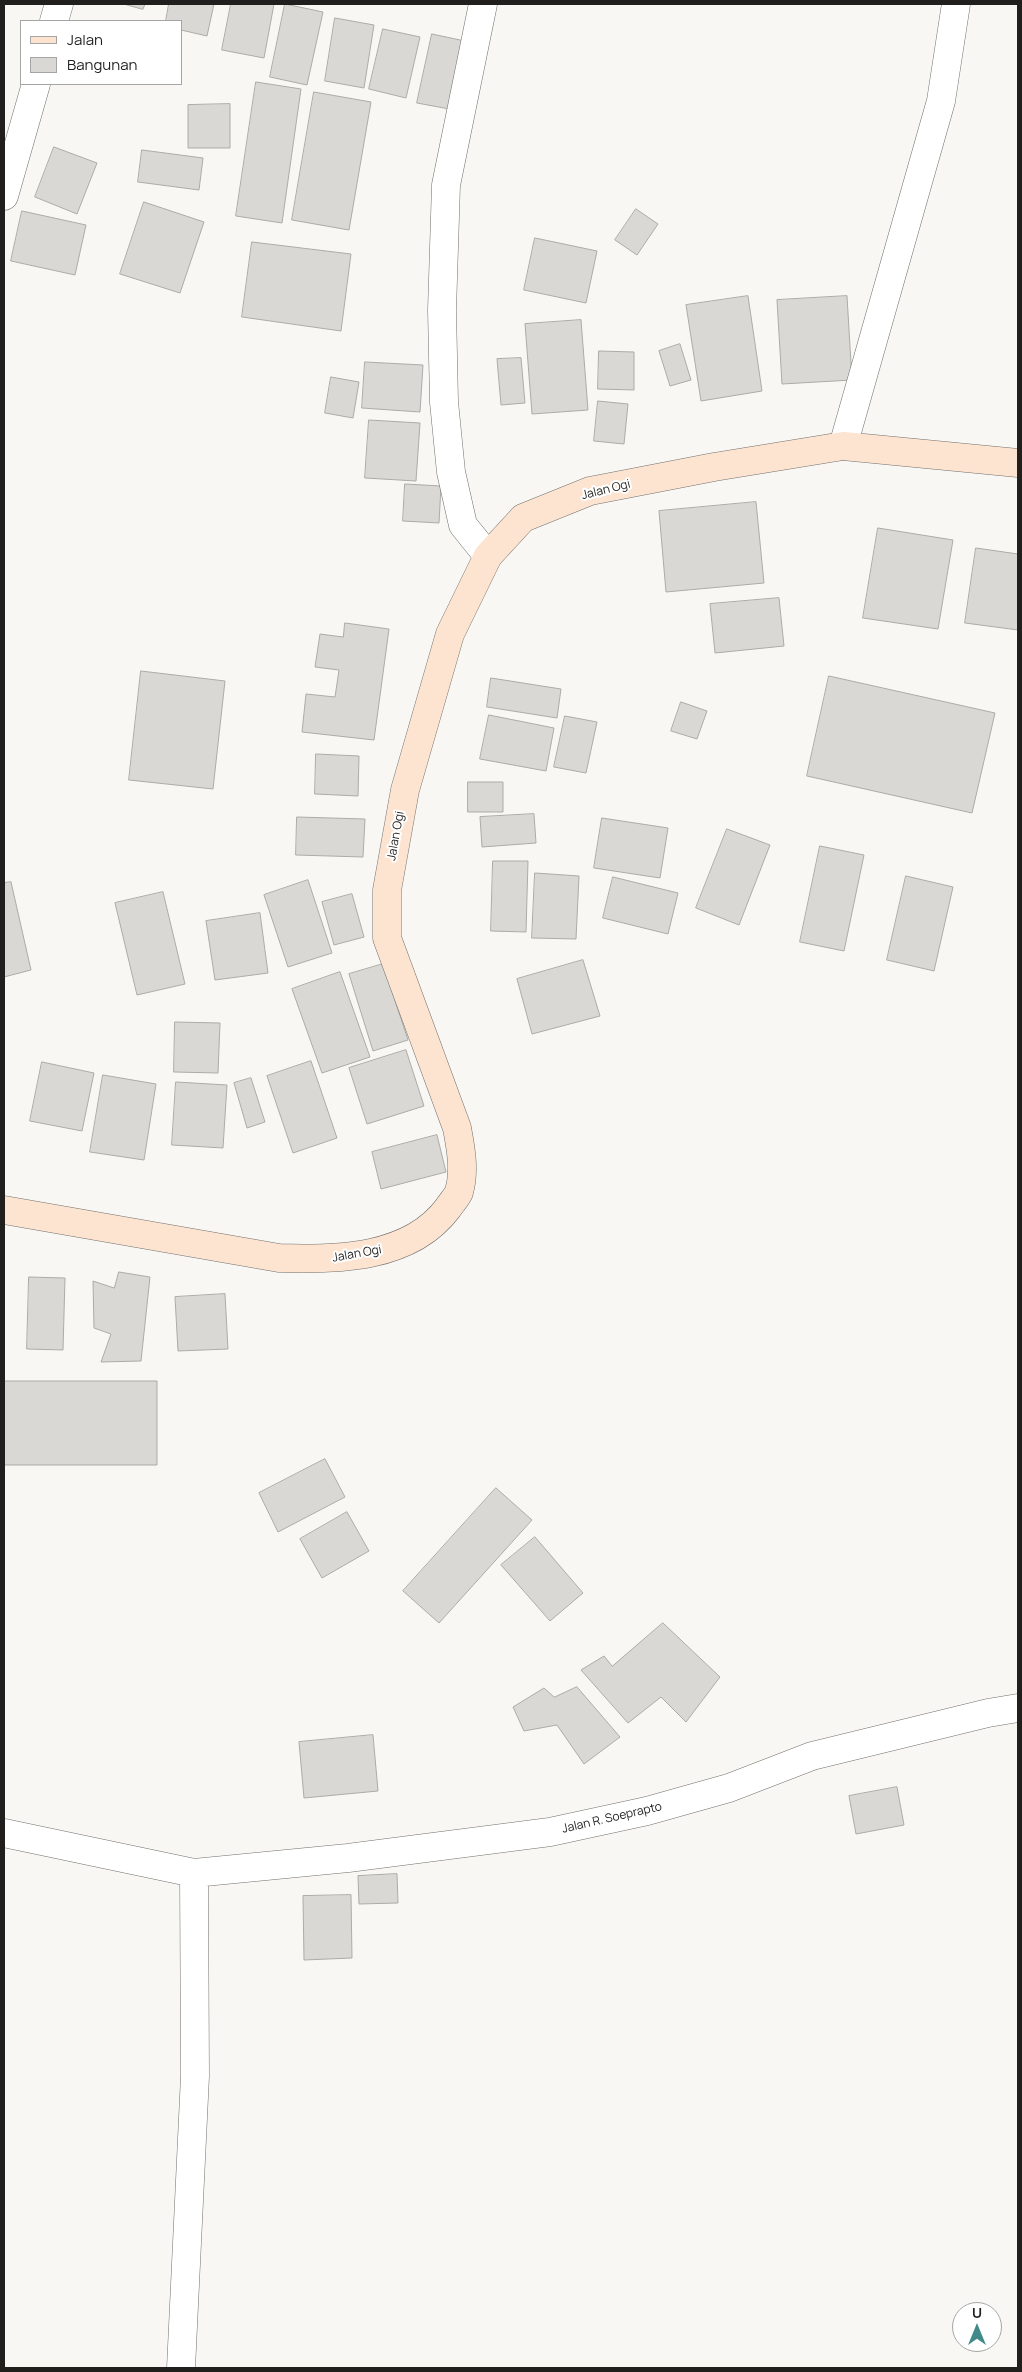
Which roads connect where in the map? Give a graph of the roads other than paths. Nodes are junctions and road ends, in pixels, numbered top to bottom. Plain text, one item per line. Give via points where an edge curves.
1 (58, 4) edge
2 (483, 4) edge
3 (956, 4) edge
4 (54, 20) edge
5 (36, 85) edge
6 (4, 196) edge
7 (843, 446) junction
8 (1018, 463) edge
9 (488, 556) junction
10 (4, 1210) edge
11 (1018, 1708) edge
12 (4, 1833) edge
13 (194, 1873) junction
14 (181, 2368) edge

1 - 4 street
2 - 9 street via 446,185 442,310 444,402 451,472 463,526
3 - 7 street via 941,101
5 - 6 street
7 - 8 street, Jalan Ogi
7 - 9 street, Jalan Ogi via 590,491 523,518
9 - 10 street, Jalan Ogi via 450,634 405,790 387,890 387,938 457,1128 463,1157 459,1193 441,1217 417,1237 380,1251 324,1259 279,1258
11 - 13 street, Jalan R. Soeprapto via 812,1756 729,1788 647,1812 550,1832 348,1858
12 - 13 street, Jalan R. Soeprapto
13 - 14 street via 195,2076

